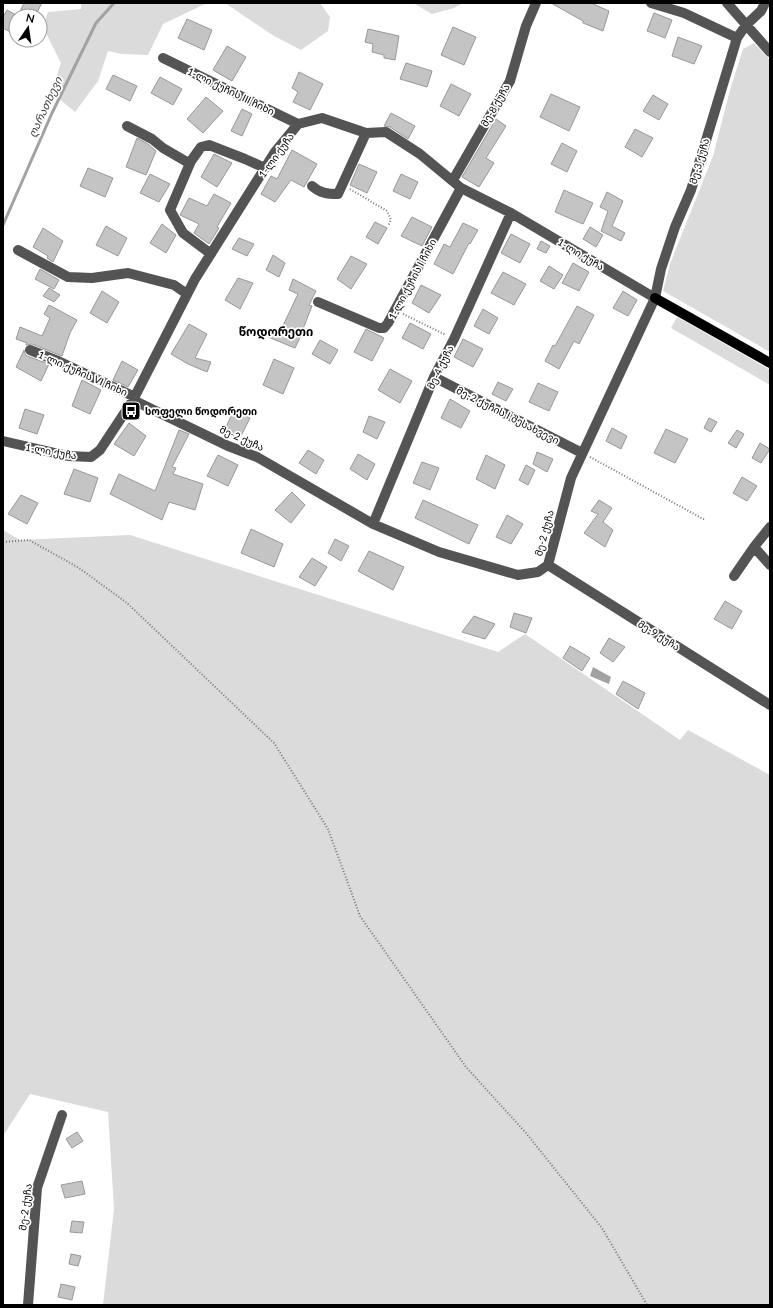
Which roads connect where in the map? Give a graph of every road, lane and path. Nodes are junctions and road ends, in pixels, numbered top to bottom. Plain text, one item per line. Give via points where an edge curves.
1 (536, 3) edge
2 (651, 3) edge
3 (727, 3) edge
4 (765, 3) edge
5 (746, 25) junction
6 (737, 38) junction
7 (770, 52) edge
8 (163, 58) dead end
9 (298, 124) junction
10 (127, 126) dead end
11 (366, 133) junction
12 (191, 161) junction
13 (265, 168) junction
14 (453, 180) junction
15 (342, 184) junction
16 (312, 186) dead end
17 (461, 188) junction
18 (511, 213) junction
19 (388, 226) dead end
20 (18, 250) dead end
21 (211, 254) junction
22 (187, 294) junction
23 (655, 298) junction
24 (318, 302) dead end
25 (395, 310) junction
26 (454, 339) junction
27 (30, 350) dead end
28 (770, 364) edge
29 (434, 377) junction
30 (134, 398) junction
31 (3, 441) edge
32 (582, 453) junction
33 (705, 520) dead end
34 (373, 524) junction
35 (770, 527) edge
36 (3, 542) edge
37 (754, 547) junction
38 (548, 565) junction
39 (770, 565) edge
40 (734, 576) dead end
41 (770, 705) edge
42 (62, 1115) dead end
43 (28, 1305) edge
44 (647, 1305) edge

1 - 14 street, მე-8 ქუჩა via 526,26 510,81
2 - 6 street via 684,13
3 - 5 street
4 - 5 street, მე-3 ქუჩა
5 - 6 street, მე-3 ქუჩა
5 - 7 street
6 - 23 street, მე-3 ქუჩა via 691,190 661,269
8 - 9 street, 1-ლი ქუჩის III ჩიხი
9 - 11 street, 1-ლი ქუჩა via 322,118
9 - 13 street, 1-ლი ქუჩა
10 - 12 street via 152,139 180,159
11 - 14 street, 1-ლი ქუჩა via 386,132
11 - 15 street
12 - 13 street via 202,148 209,145
12 - 21 street via 170,210 183,233
13 - 21 street, 1-ლი ქუჩა
14 - 17 street, 1-ლი ქუჩა
15 - 16 street via 338,194 317,191
15 - 19 path via 387,211 391,220
17 - 18 street, 1-ლი ქუჩა
17 - 25 street, 1-ლი ქუჩის I ჩიხი
18 - 23 street, 1-ლი ქუჩა
18 - 26 street, მე-4 ქუჩა
20 - 22 street via 68,278 128,273 174,284
21 - 22 street, 1-ლი ქუჩა
22 - 30 street, 1-ლი ქუჩა
23 - 28 main road
23 - 32 street, მე-2 ქუჩა
24 - 25 street, 1-ლი ქუჩის I ჩიხი via 379,328 384,328
25 - 26 path
26 - 29 street, მე-4 ქუჩა
27 - 30 street, 1-ლი ქუჩის VI ჩიხი
29 - 32 street, მე-2 ქუჩის I შესახვევი
29 - 34 street, მე-4 ქუჩა
30 - 31 street, 1-ლი ქუჩა via 100,450 92,457 68,456
30 - 34 street, მე-2 ქუჩა via 228,446 257,457
32 - 33 path
32 - 38 street, მე-2 ქუჩა via 571,478
34 - 38 street, მე-2 ქუჩა via 439,552 518,575 538,572
35 - 37 street
36 - 44 path via 29,540 79,568 127,603 274,743 328,829 360,916 466,1067 526,1133 602,1228
37 - 39 street
37 - 40 street
38 - 41 street, მე-9 ქუჩა
42 - 43 street, მე-2 ქუჩა via 37,1188

